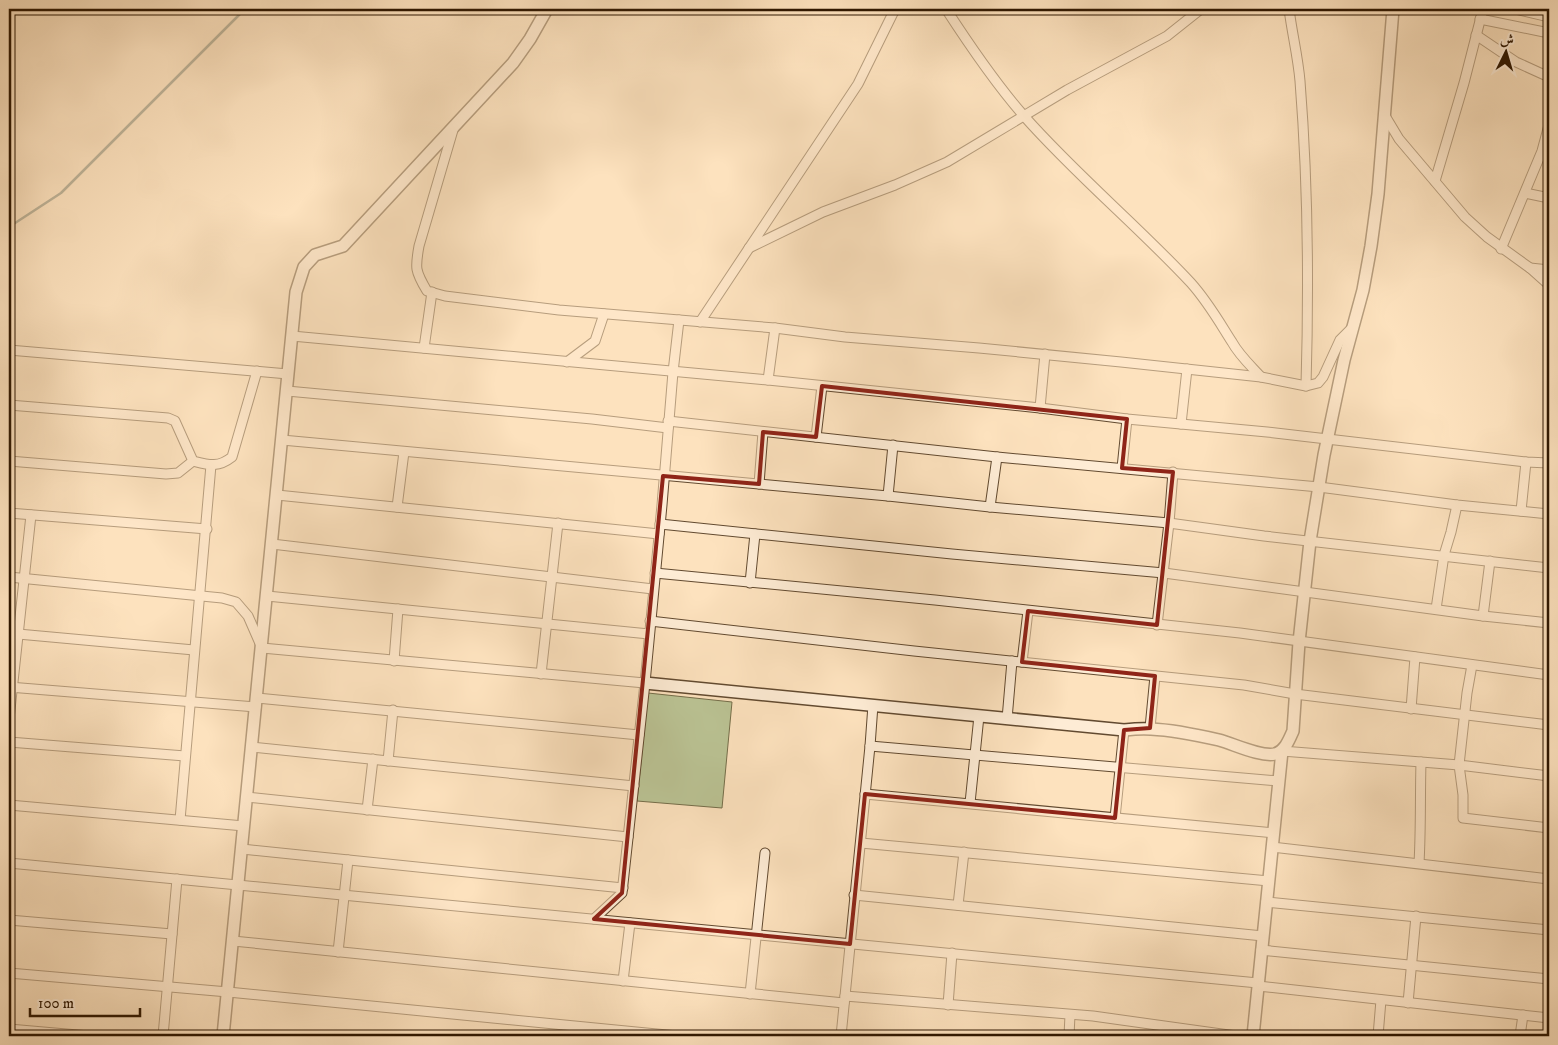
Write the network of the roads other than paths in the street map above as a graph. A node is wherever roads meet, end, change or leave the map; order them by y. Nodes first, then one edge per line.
1 (547, 9) edge
2 (895, 9) edge
3 (946, 9) edge
4 (1201, 9) edge
5 (1289, 9) edge
6 (1393, 9) edge
7 (1483, 9) edge
8 (1514, 9) edge
9 (1549, 17) edge
10 (1480, 19) junction
11 (1549, 33) edge
12 (1476, 35) junction
13 (1549, 77) edge
14 (1384, 114) junction
15 (1024, 116) junction
16 (1549, 125) edge
17 (453, 127) junction
18 (1546, 153) edge
19 (1435, 181) junction
20 (1525, 193) junction
21 (1549, 198) edge
22 (749, 248) junction
23 (1502, 249) junction
24 (1530, 268) junction
25 (1549, 270) edge
26 (1549, 285) edge
27 (432, 292) junction
28 (604, 314) junction
29 (679, 320) junction
30 (700, 322) junction
31 (1352, 327) junction
32 (775, 328) junction
33 (292, 336) junction
34 (424, 348) junction
35 (9, 350) edge
36 (1045, 354) junction
37 (566, 362) junction
38 (1187, 369) junction
39 (257, 371) junction
40 (673, 372) junction
41 (288, 374) junction
42 (1261, 377) junction
43 (768, 380) junction
44 (822, 386) junction
45 (1306, 386) junction
46 (287, 391) junction
47 (9, 405) edge
48 (1040, 408) junction
49 (1127, 419) junction
50 (1181, 424) junction
51 (668, 425) junction
52 (763, 432) junction
53 (816, 437) junction
54 (282, 440) junction
55 (1326, 440) junction
56 (894, 445) junction
57 (404, 452) junction
58 (997, 457) junction
59 (9, 461) edge
60 (193, 462) junction
61 (1526, 462) junction
62 (1549, 464) edge
63 (210, 465) junction
64 (1122, 468) junction
65 (1173, 472) junction
66 (663, 476) junction
67 (759, 484) junction
68 (1319, 487) junction
69 (277, 494) junction
70 (888, 496) junction
71 (1457, 505) junction
72 (397, 506) junction
73 (990, 507) junction
74 (1521, 512) junction
75 (9, 513) edge
76 (1549, 514) edge
77 (31, 515) junction
78 (558, 523) junction
79 (1169, 523) junction
80 (660, 524) junction
81 (206, 529) junction
82 (659, 534) junction
83 (755, 534) junction
84 (1310, 541) junction
85 (272, 544) junction
86 (1444, 555) junction
87 (1490, 561) junction
88 (1549, 568) edge
89 (655, 573) junction
90 (1164, 573) junction
91 (9, 577) edge
92 (24, 578) junction
93 (552, 578) junction
94 (750, 583) junction
95 (653, 589) junction
96 (1305, 593) junction
97 (199, 596) junction
98 (267, 596) junction
99 (398, 608) junction
100 (1436, 609) junction
101 (1028, 611) junction
102 (1483, 616) junction
103 (650, 621) junction
104 (1549, 622) edge
105 (547, 623) junction
106 (1157, 624) junction
107 (18, 634) junction
108 (649, 634) junction
109 (1299, 642) junction
110 (262, 648) junction
111 (194, 650) junction
112 (1415, 657) junction
113 (394, 660) junction
114 (1012, 661) junction
115 (1022, 662) junction
116 (1472, 665) junction
117 (541, 674) junction
118 (1549, 675) edge
119 (1155, 676) junction
120 (644, 683) junction
121 (10, 687) edge
122 (1295, 694) junction
123 (190, 702) junction
124 (256, 702) junction
125 (873, 705) junction
126 (1411, 709) junction
127 (393, 710) junction
128 (979, 716) junction
129 (1465, 716) junction
130 (9, 719) edge
131 (1007, 719) junction
132 (1549, 725) edge
133 (1150, 728) junction
134 (1124, 730) junction
135 (639, 735) junction
136 (9, 742) edge
137 (870, 746) junction
138 (252, 747) junction
139 (1282, 750) junction
140 (974, 755) junction
141 (185, 756) junction
142 (373, 760) junction
143 (388, 761) junction
144 (1421, 762) junction
145 (1459, 765) junction
146 (1121, 767) junction
147 (1549, 776) edge
148 (1279, 781) junction
149 (634, 786) junction
150 (865, 794) junction
151 (247, 797) junction
152 (970, 803) junction
153 (9, 805) edge
154 (368, 810) junction
155 (1115, 818) junction
156 (180, 820) junction
157 (244, 826) junction
158 (1549, 828) edge
159 (1274, 833) junction
160 (628, 837) junction
161 (860, 843) junction
162 (1272, 847) junction
163 (242, 849) junction
164 (765, 852) dead end
165 (964, 852) junction
166 (348, 860) junction
167 (9, 863) edge
168 (1419, 863) junction
169 (1549, 879) edge
170 (178, 880) junction
171 (1269, 881) junction
172 (238, 885) junction
173 (623, 888) junction
174 (854, 895) junction
175 (344, 896) junction
176 (1266, 902) junction
177 (958, 905) junction
178 (1416, 916) junction
179 (9, 920) edge
180 (594, 920) junction
181 (630, 923) junction
182 (1549, 930) edge
183 (172, 934) junction
184 (756, 935) junction
185 (1263, 936) junction
186 (233, 941) junction
187 (850, 944) junction
188 (1261, 950) junction
189 (338, 952) junction
190 (952, 953) junction
191 (1411, 965) junction
192 (9, 973) edge
193 (1549, 979) edge
194 (623, 981) junction
195 (1258, 985) junction
196 (168, 987) junction
197 (228, 992) junction
198 (750, 994) junction
199 (845, 1000) junction
200 (1381, 1000) junction
201 (1408, 1002) junction
202 (948, 1005) junction
203 (1070, 1014) junction
204 (1522, 1015) junction
205 (1549, 1018) edge
206 (9, 1029) edge
207 (615, 1033) edge
208 (89, 1036) edge
209 (163, 1036) edge
210 (223, 1036) edge
211 (677, 1036) edge
212 (841, 1036) edge
213 (1068, 1036) edge
214 (1236, 1036) edge
215 (1253, 1036) edge
216 (1378, 1036) edge
217 (1520, 1036) edge

1 - 17 street
2 - 22 street
3 - 15 street
4 - 15 street
5 - 45 street
6 - 14 street
7 - 10 street
8 - 9 street
10 - 11 street
10 - 12 street
12 - 13 street
12 - 19 street
14 - 19 street
14 - 31 street
15 - 22 street
15 - 42 street
16 - 18 street
17 - 27 street
17 - 33 street
18 - 20 street
19 - 23 street
20 - 21 street
20 - 23 street
22 - 30 street
23 - 24 street
24 - 25 street
24 - 26 street
27 - 28 street
27 - 34 street
28 - 29 street
28 - 37 street
29 - 30 street
29 - 40 street
30 - 32 street
31 - 45 street
31 - 55 street
32 - 36 street
32 - 43 street
33 - 34 street
33 - 41 street
34 - 37 street
35 - 39 street
36 - 38 street
36 - 48 street
37 - 40 street
38 - 42 street
38 - 50 street
39 - 41 street
39 - 63 street
40 - 43 street
40 - 51 street
41 - 46 street
42 - 45 street
43 - 44 street
44 - 48 street
44 - 53 street
46 - 51 street
46 - 54 street
47 - 60 street
48 - 49 street
49 - 50 street
49 - 64 street
50 - 55 street
51 - 52 street
51 - 66 street
52 - 53 street
52 - 67 street
53 - 56 street
54 - 57 street
54 - 69 street
55 - 61 street
55 - 68 street
56 - 58 street
56 - 70 street
57 - 66 street
57 - 72 street
58 - 64 street
58 - 73 street
59 - 60 street
60 - 63 street
61 - 62 street
61 - 74 street
63 - 81 street
64 - 65 street
65 - 68 street
65 - 79 street
66 - 67 street
66 - 80 street
67 - 70 street
68 - 71 street
68 - 84 street
69 - 72 street
69 - 85 street
70 - 73 street
71 - 74 street
71 - 86 street
72 - 78 street
73 - 79 street
74 - 76 street
75 - 77 street
77 - 81 street
77 - 92 street
78 - 82 street
78 - 93 street
79 - 84 street
79 - 90 street
80 - 82 street
80 - 83 street
81 - 97 street
82 - 89 street
83 - 90 street
83 - 94 street
84 - 86 street
84 - 96 street
85 - 93 street
85 - 98 street
86 - 87 street
86 - 100 street
87 - 88 street
87 - 102 street
89 - 94 street
89 - 95 street
90 - 96 street
90 - 106 street
91 - 92 street
92 - 97 street
92 - 107 street
93 - 95 street
93 - 105 street
94 - 101 street
95 - 103 street
96 - 100 street
96 - 109 street
97 - 110 street
97 - 111 street
98 - 99 street
98 - 110 street
99 - 105 street
99 - 113 street
100 - 102 street
101 - 106 street
101 - 115 street
102 - 104 street
103 - 108 street
103 - 114 street
105 - 108 street
105 - 117 street
106 - 109 street
107 - 111 street
107 - 121 street
108 - 120 street
109 - 112 street
109 - 122 street
110 - 113 street
110 - 124 street
111 - 123 street
112 - 116 street
112 - 126 street
113 - 117 street
114 - 115 street
114 - 131 street
115 - 119 street
116 - 118 street
116 - 129 street
117 - 120 street
119 - 122 street
119 - 133 street
120 - 125 street
120 - 135 street
121 - 123 street
121 - 130 street
122 - 126 street
122 - 139 street
123 - 124 street
123 - 141 street
124 - 127 street
124 - 138 street
125 - 128 street
125 - 137 street
126 - 129 street
127 - 135 street
127 - 143 street
128 - 131 street
128 - 140 street
129 - 132 street
129 - 145 street
131 - 134 street
133 - 134 street
133 - 139 street
134 - 146 street
135 - 149 street
136 - 141 street
137 - 140 street
137 - 150 street
138 - 142 street
138 - 151 street
139 - 144 street
139 - 148 street
140 - 146 street
140 - 152 street
141 - 156 street
142 - 143 street
142 - 154 street
143 - 149 street
144 - 145 street
144 - 168 street
145 - 147 street
145 - 158 street
146 - 148 street
146 - 155 street
148 - 159 street
149 - 160 street
150 - 152 street
150 - 161 street
151 - 154 street
151 - 157 street
152 - 155 street
153 - 156 street
154 - 160 street
155 - 159 street
156 - 157 street
157 - 163 street
159 - 162 street
160 - 173 street
161 - 165 street
161 - 174 street
162 - 168 street
162 - 171 street
163 - 166 street
163 - 172 street
164 - 184 street
165 - 171 street
165 - 177 street
166 - 173 street
166 - 175 street
167 - 170 street
168 - 169 street
170 - 172 street
170 - 183 street
171 - 176 street
172 - 175 street
172 - 186 street
173 - 180 street
174 - 177 street
174 - 187 street
175 - 180 street
175 - 189 street
176 - 178 street
176 - 185 street
177 - 185 street
178 - 182 street
178 - 191 street
179 - 183 street
180 - 181 street
181 - 184 street
181 - 194 street
183 - 196 street
184 - 187 street
184 - 198 street
185 - 188 street
186 - 189 street
186 - 197 street
187 - 190 street
187 - 199 street
188 - 191 street
188 - 195 street
189 - 194 street
190 - 195 street
190 - 202 street
191 - 193 street
191 - 201 street
192 - 196 street
194 - 198 street
195 - 200 street
195 - 215 street
196 - 197 street
196 - 209 street
197 - 207 street
197 - 210 street
198 - 199 street
199 - 202 street
199 - 212 street
200 - 201 street
200 - 216 street
201 - 204 street
202 - 203 street
203 - 213 street
203 - 214 street
204 - 205 street
204 - 217 street
206 - 208 street
207 - 211 street

